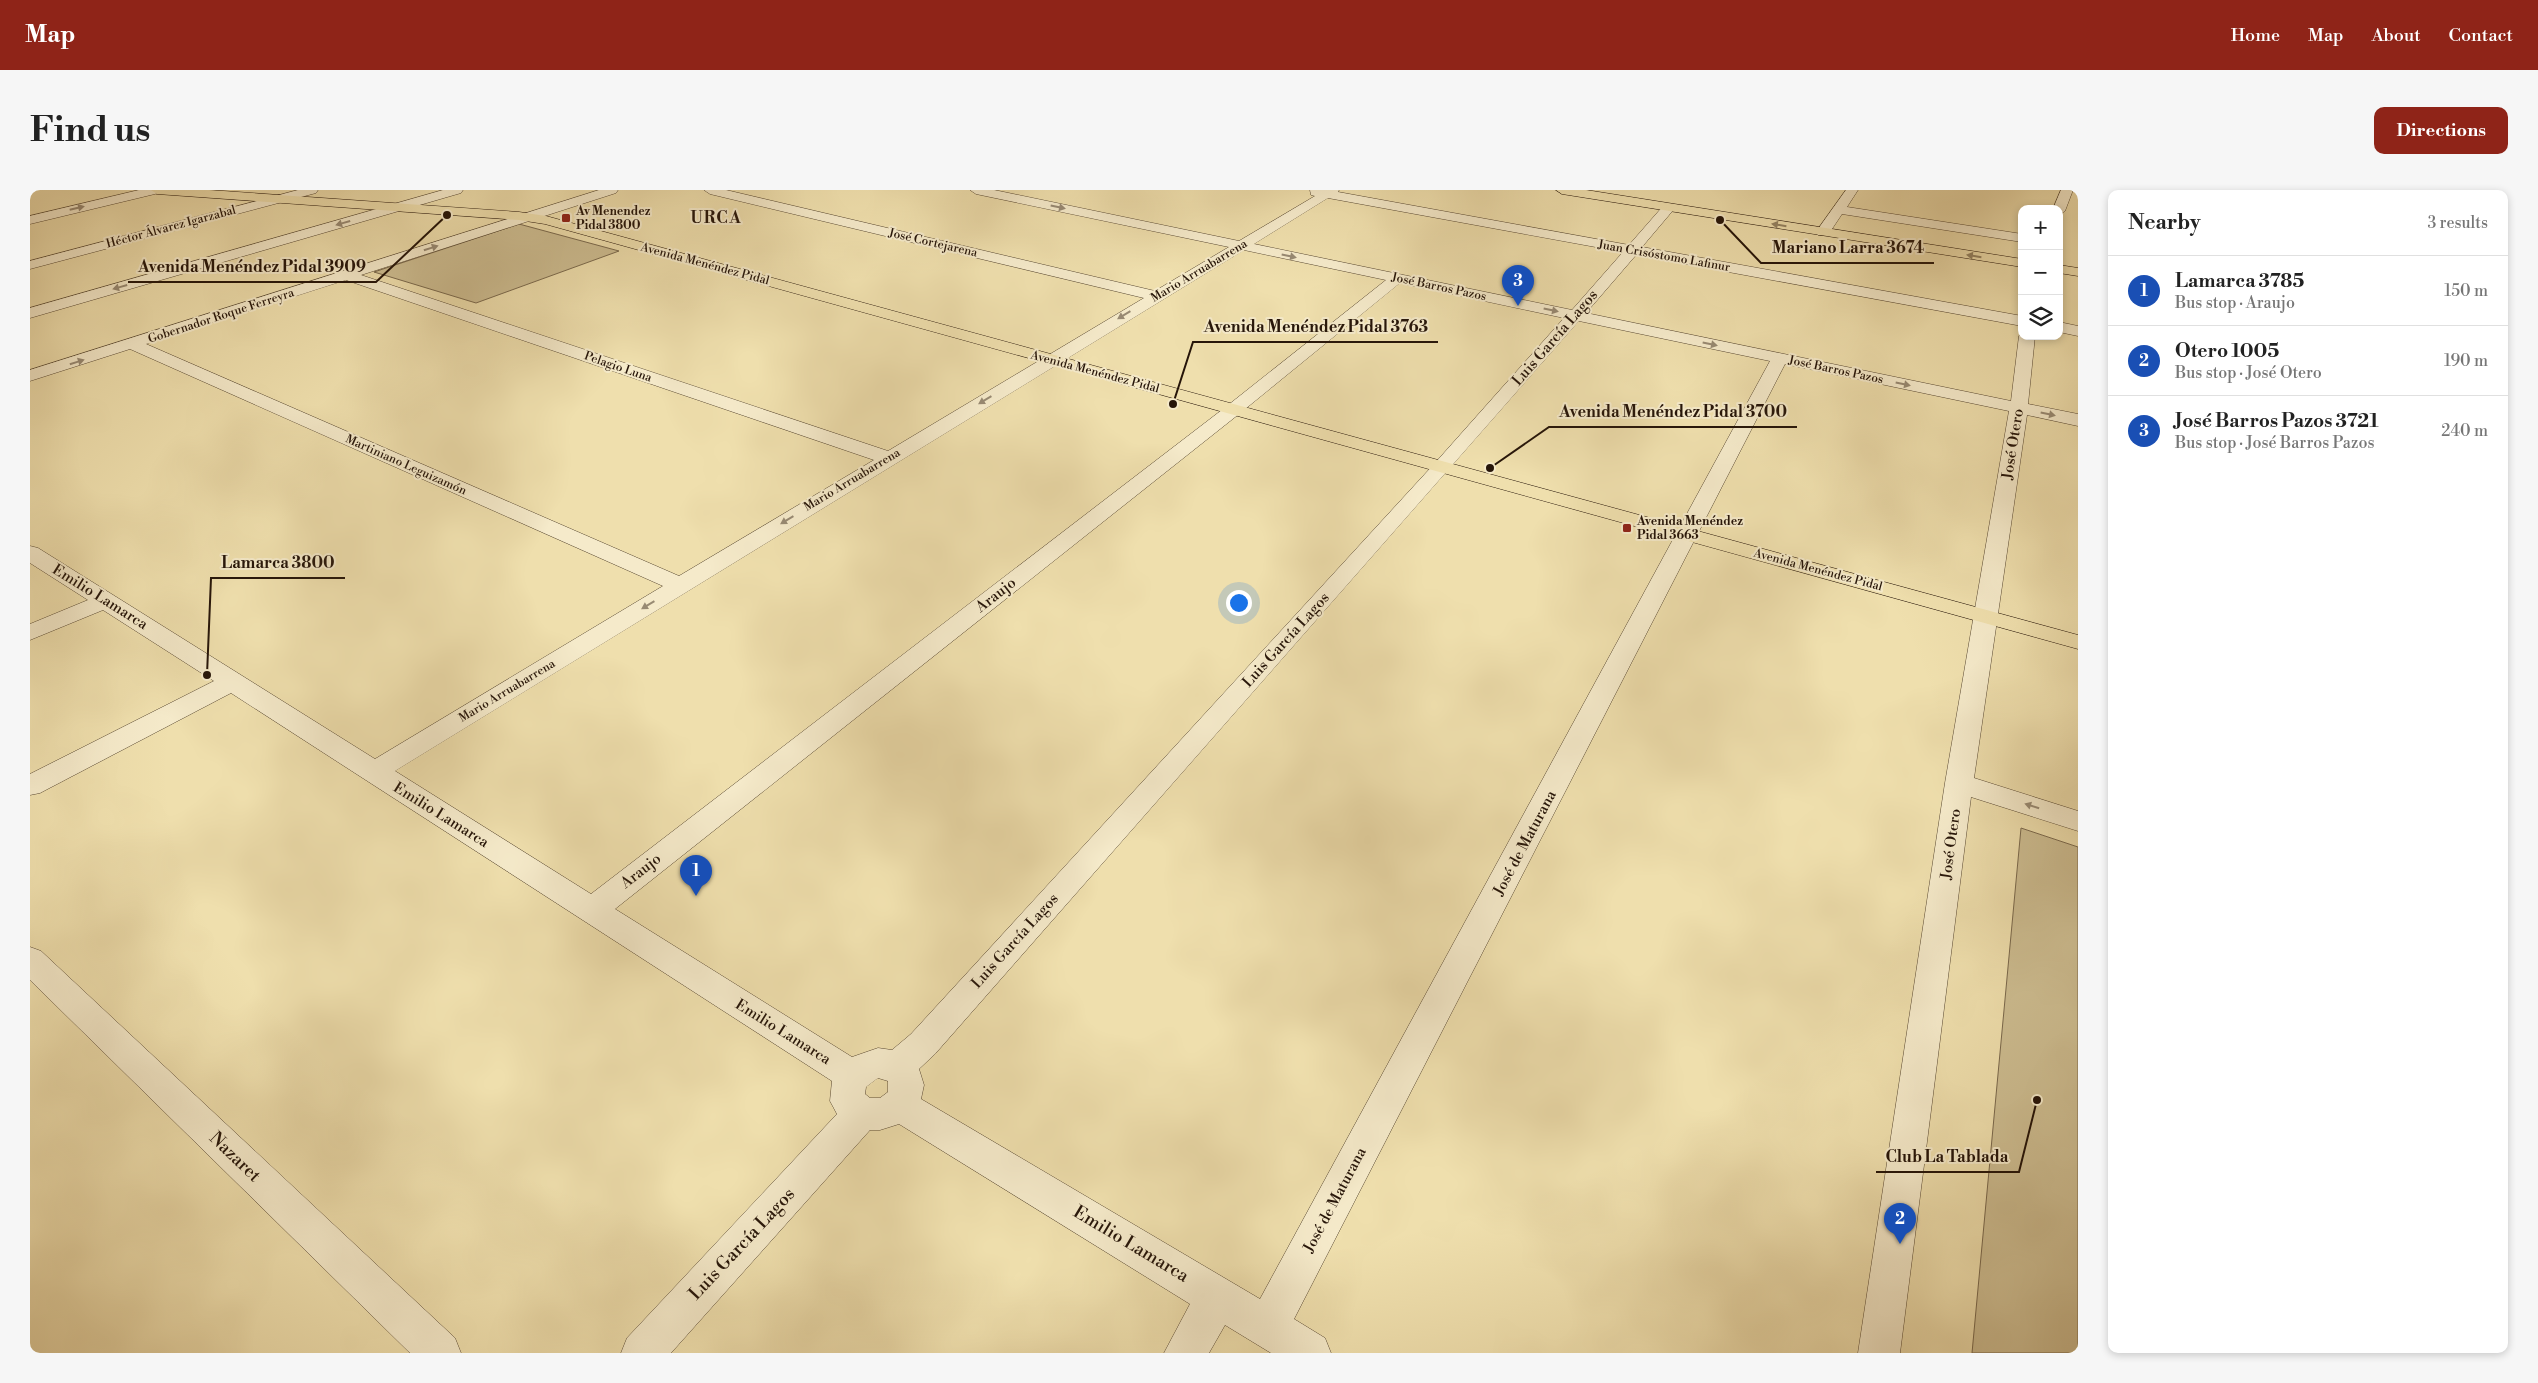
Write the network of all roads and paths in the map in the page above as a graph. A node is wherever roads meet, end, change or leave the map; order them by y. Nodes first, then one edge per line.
1 (156, 190) edge
2 (312, 190) edge
3 (457, 190) edge
4 (612, 190) edge
5 (710, 190) edge
6 (976, 190) edge
7 (1306, 190) edge
8 (1562, 190) edge
9 (1852, 190) edge
10 (2067, 190) edge
11 (1330, 192) edge
12 (1592, 192) edge
13 (277, 199) junction
14 (2062, 205) edge
15 (2078, 206) edge
16 (397, 207) junction
17 (2063, 207) edge
18 (1669, 208) junction
19 (1837, 209) junction
20 (530, 217) junction
21 (30, 220) edge
22 (1823, 232) junction
23 (2018, 237) edge
24 (1241, 246) junction
25 (1630, 250) junction
26 (2018, 262) edge
27 (30, 264) edge
28 (2063, 270) edge
29 (2078, 272) edge
30 (347, 275) junction
31 (1397, 278) junction
32 (1156, 296) junction
33 (30, 313) edge
34 (1576, 315) junction
35 (2018, 319) edge
36 (2063, 328) edge
37 (2078, 331) edge
38 (2027, 340) edge
39 (131, 344) junction
40 (1780, 358) junction
41 (1051, 360) junction
42 (30, 376) edge
43 (2019, 407) junction
44 (1233, 410) junction
45 (2078, 420) edge
46 (888, 458) junction
47 (1442, 467) junction
48 (1688, 535) junction
49 (30, 553) edge
50 (680, 585) junction
51 (105, 601) junction
52 (1986, 617) junction
53 (30, 633) edge
54 (2078, 642) edge
55 (234, 681) junction
56 (373, 772) junction
57 (1959, 783) junction
58 (30, 786) edge
59 (2078, 821) edge
60 (593, 909) junction
61 (30, 960) edge
62 (897, 1066) junction
63 (853, 1076) junction
64 (899, 1106) junction
65 (862, 1113) junction
66 (1218, 1296) junction
67 (1268, 1326) junction
68 (440, 1353) edge
69 (642, 1353) edge
70 (1185, 1353) edge
71 (1310, 1353) edge
72 (1879, 1353) edge

1 - 13 main road, Avenida Menéndez Pidal
21 -> 1 street
2 - 13 street, Héctor Álvarez Igarzabal
3 - 16 street
4 - 20 street, Gobernador Roque Ferreyra
5 - 32 street, José Cortejarena
6 -> 24 street, José Barros Pazos
7 - 11 street, Juan Crisóstomo Lafinur
8 - 12 main road
9 - 19 street
10 - 14 street
11 - 24 street, Mario Arruabarrena
11 - 25 street, Juan Crisóstomo Lafinur
12 - 18 main road
13 - 16 main road, Avenida Menéndez Pidal
13 - 27 street, Héctor Álvarez Igarzabal
15 - 17 street
16 - 20 main road, Avenida Menéndez Pidal
16 -> 33 street
22 -> 18 main road
18 - 25 street, Luis García Lagos
19 - 22 street
19 - 23 street
30 -> 20 street, Gobernador Roque Ferreyra
20 - 41 main road, Avenida Menéndez Pidal
26 -> 22 main road
24 -> 31 street, José Barros Pazos
24 - 32 street, Mario Arruabarrena
25 - 34 street, Luis García Lagos
25 - 35 street, Juan Crisóstomo Lafinur
28 - 29 main road
30 - 39 street, Gobernador Roque Ferreyra
30 - 46 street, Pelagio Luna
31 -> 34 street, José Barros Pazos
31 - 44 street, Araujo
32 -> 41 street, Mario Arruabarrena
34 -> 40 street, José Barros Pazos
34 - 47 street, Luis García Lagos
36 - 37 street
38 - 43 street, José Otero
42 -> 39 street, Gobernador Roque Ferreyra
39 - 50 street, Martiniano Leguizamón
40 -> 43 street, José Barros Pazos
40 - 48 street, José de Maturana
41 - 44 main road, Avenida Menéndez Pidal
41 -> 46 street, Mario Arruabarrena
43 -> 45 street, José Barros Pazos
43 - 52 street, José Otero
44 - 47 main road, Avenida Menéndez Pidal
44 - 60 street, Araujo
46 -> 50 street, Mario Arruabarrena
47 - 48 main road, Avenida Menéndez Pidal
47 - 62 street, Luis García Lagos
48 - 52 main road, Avenida Menéndez Pidal
48 - 67 street, José de Maturana
49 - 51 street, Emilio Lamarca
50 -> 56 street, Mario Arruabarrena
51 - 53 street
51 - 55 street, Emilio Lamarca
52 - 54 main road, Avenida Menéndez Pidal
52 - 57 street, José Otero
55 - 56 street, Emilio Lamarca
55 - 58 street
56 - 60 street, Emilio Lamarca
59 -> 57 street
57 - 72 street, José Otero
60 - 63 street, Emilio Lamarca
61 - 68 street, Nazaret
62 - 63 street
62 - 64 street
63 - 65 street
64 - 65 street
64 - 66 street, Emilio Lamarca
65 - 69 street, Luis García Lagos
66 - 67 street, Emilio Lamarca
66 - 70 street
67 - 71 street, Emilio Lamarca

